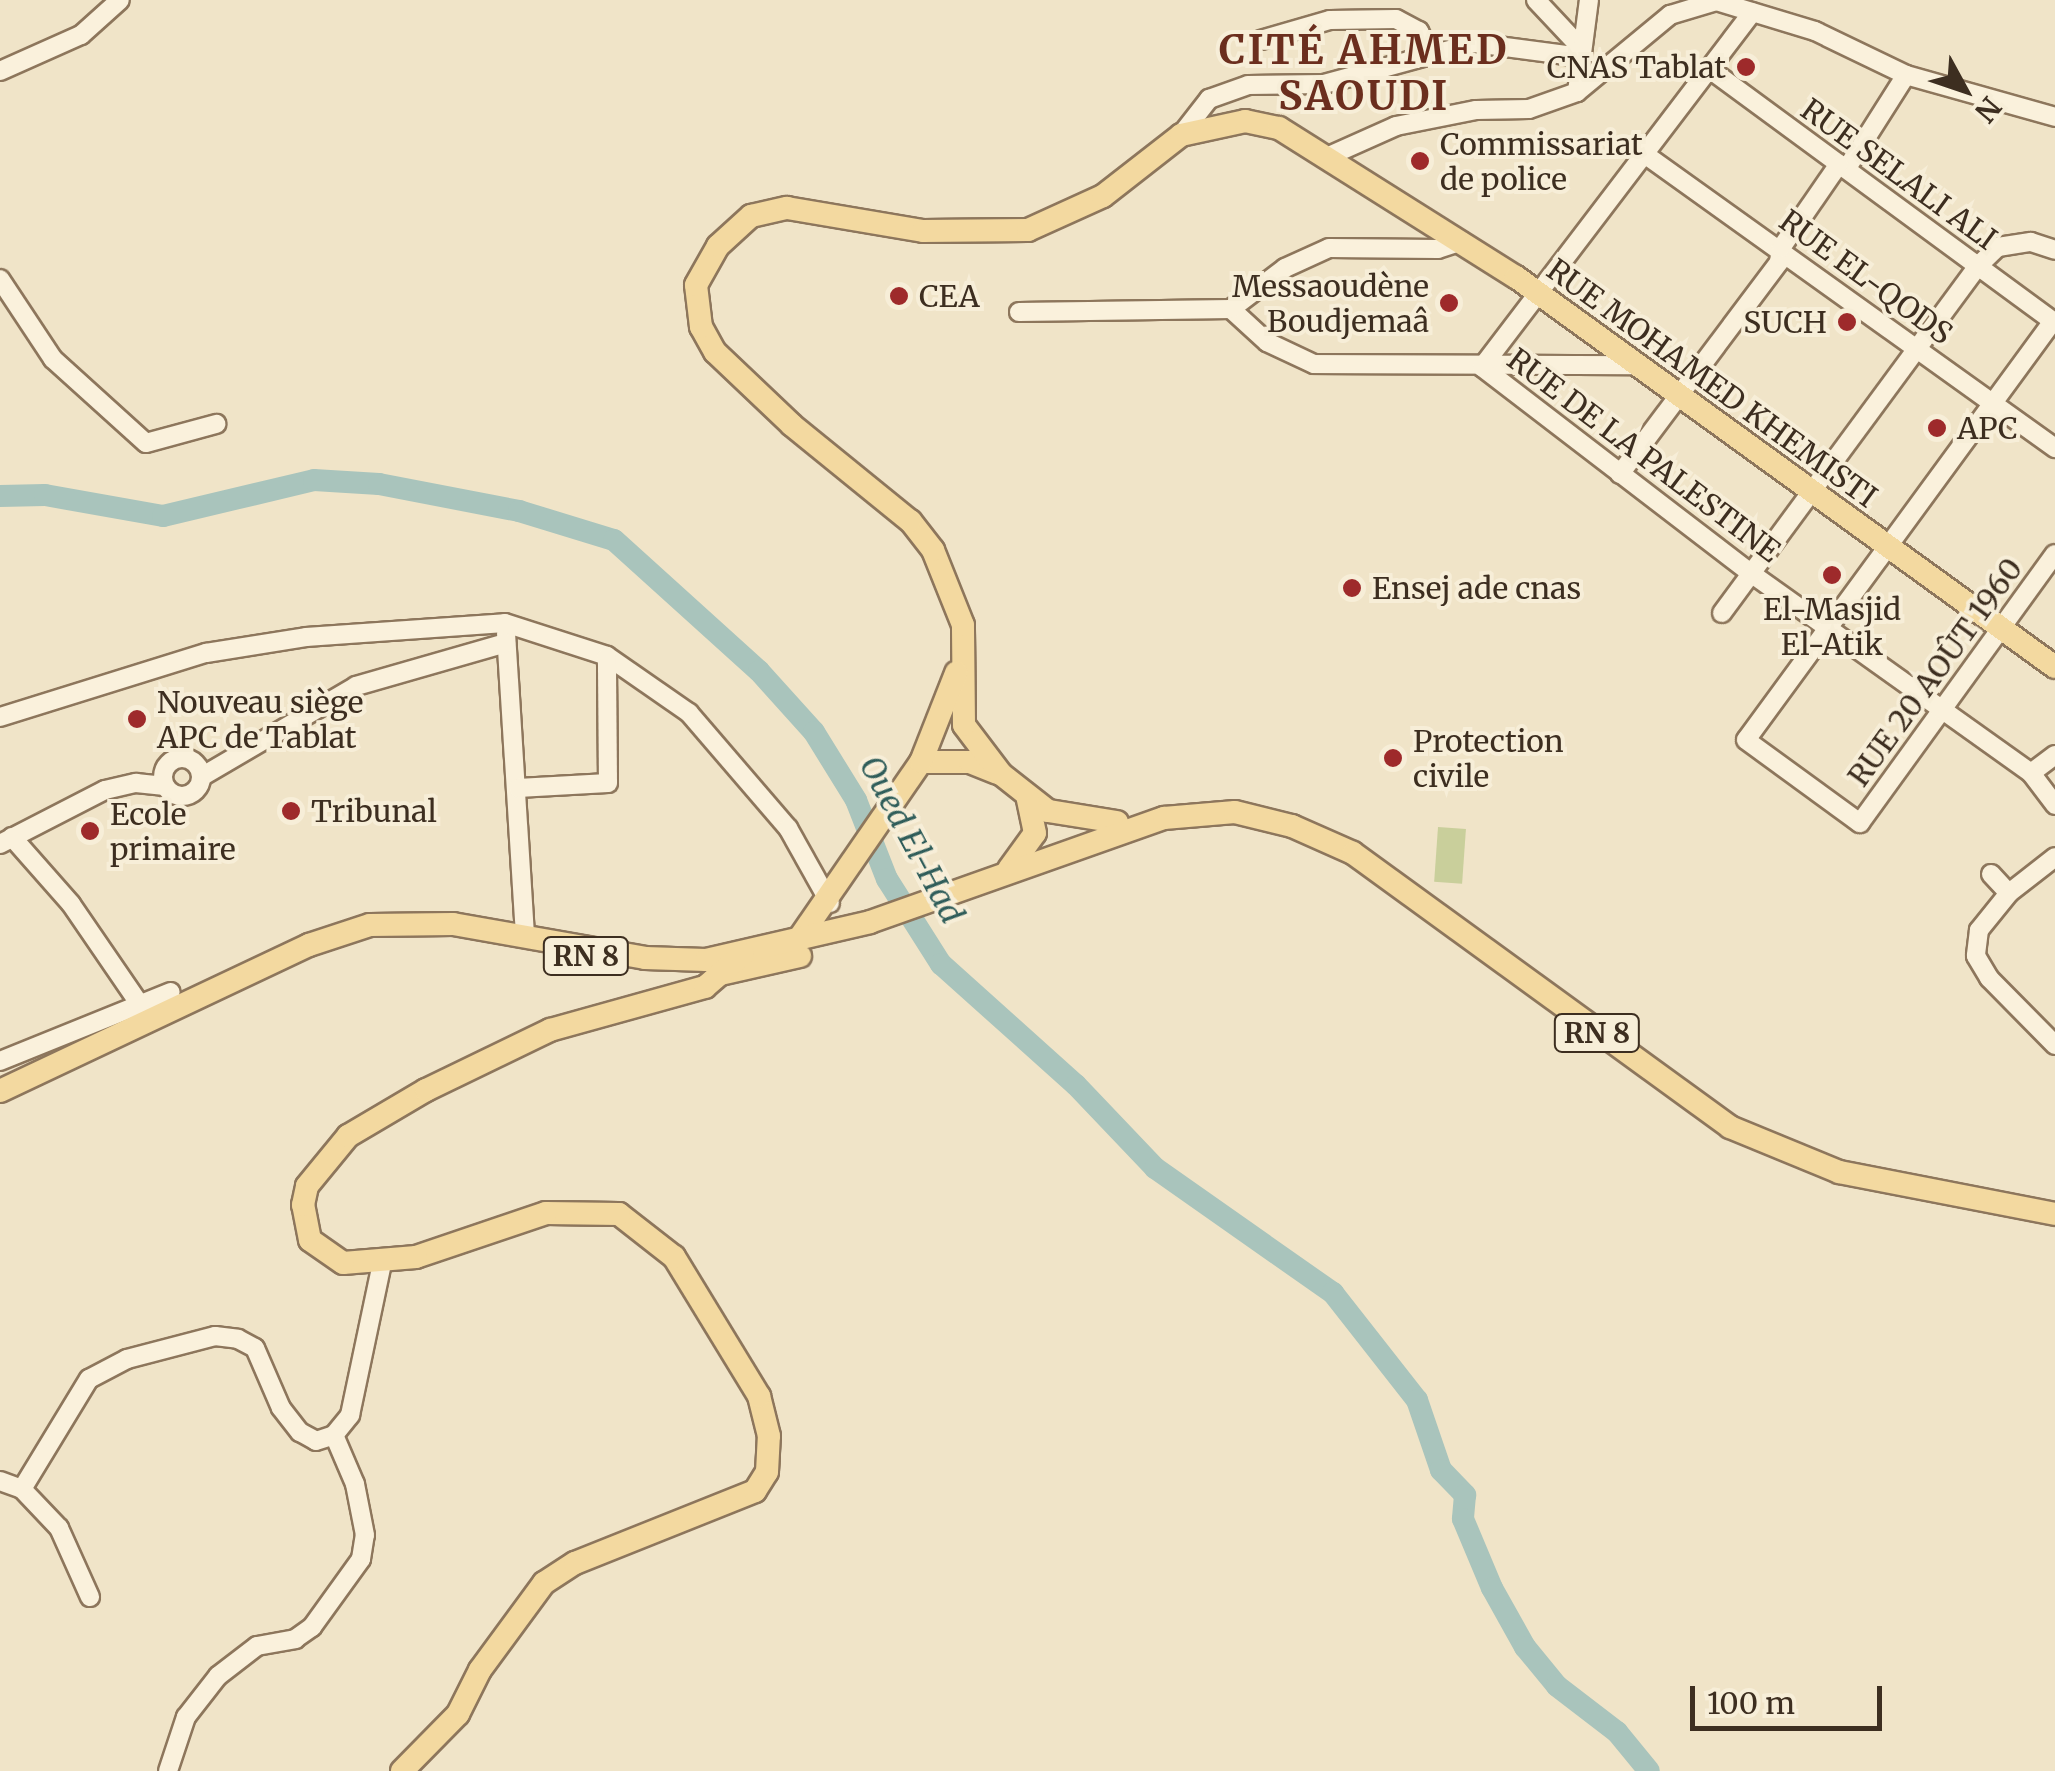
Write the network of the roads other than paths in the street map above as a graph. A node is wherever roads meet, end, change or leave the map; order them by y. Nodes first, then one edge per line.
1 (120, 0) edge
2 (1536, 0) edge
3 (1589, 0) edge
4 (1752, 12) junction
5 (1261, 40) dead end
6 (1581, 53) junction
7 (1430, 56) junction
8 (1710, 70) junction
9 (0, 71) edge
10 (1906, 76) junction
11 (1577, 92) junction
12 (2055, 117) edge
13 (1181, 135) junction
14 (1643, 153) junction
15 (1329, 156) junction
16 (1843, 166) junction
17 (1462, 241) junction
18 (1782, 248) junction
19 (2055, 250) edge
20 (1978, 266) junction
21 (0, 279) edge
22 (1540, 295) junction
23 (1232, 309) junction
24 (1019, 312) dead end
25 (2054, 322) edge
26 (1919, 348) junction
27 (1633, 365) junction
28 (1482, 366) junction
29 (1678, 396) junction
30 (1993, 402) junction
31 (216, 424) dead end
32 (2055, 448) edge
33 (1620, 474) junction
34 (1814, 494) junction
35 (1887, 548) junction
36 (2055, 554) edge
37 (1752, 574) junction
38 (1722, 613) dead end
39 (505, 623) junction
40 (2002, 627) junction
41 (1829, 628) junction
42 (964, 640) junction
43 (506, 644) junction
44 (606, 656) junction
45 (2055, 667) edge
46 (1940, 712) junction
47 (0, 717) edge
48 (2055, 755) edge
49 (921, 762) junction
50 (198, 770) junction
51 (2031, 773) junction
52 (1001, 774) junction
53 (165, 777) junction
54 (518, 788) junction
55 (1028, 798) junction
56 (2055, 805) edge
57 (1164, 818) junction
58 (1117, 822) junction
59 (6, 841) edge
60 (1030, 849) junction
61 (2055, 857) edge
62 (1003, 874) junction
63 (1991, 874) dead end
64 (848, 877) junction
65 (966, 888) junction
66 (2009, 894) junction
67 (830, 903) junction
68 (859, 923) junction
69 (525, 934) junction
70 (796, 943) junction
71 (294, 954) junction
72 (744, 954) junction
73 (725, 974) junction
74 (171, 992) dead end
75 (146, 1012) junction
76 (2055, 1045) edge
77 (0, 1061) edge
78 (0, 1091) edge
79 (2055, 1214) edge
80 (382, 1263) junction
81 (334, 1434) junction
82 (0, 1481) edge
83 (22, 1490) junction
84 (90, 1598) dead end
85 (168, 1771) edge
86 (402, 1771) edge

1 - 9 street
2 - 6 street
3 - 6 street
4 - 8 street
4 - 10 street
4 - 11 street
5 - 7 street
6 - 7 street
6 - 11 street
7 - 13 street
8 - 14 street
8 - 16 street, RUE SELALI ALI
10 - 12 street
10 - 16 street
11 - 15 street
13 - 15 main road, RUE MOHAMED KHEMISTI
13 - 42 main road
14 - 18 street, RUE EL-QODS
14 - 22 street
15 - 17 main road, RUE MOHAMED KHEMISTI
16 - 18 street
16 - 20 street, RUE SELALI ALI
17 - 22 main road, RUE MOHAMED KHEMISTI
17 - 23 street
18 - 26 street, RUE EL-QODS
18 - 29 street
19 - 20 street
20 - 25 street, RUE SELALI ALI
20 - 26 street
21 - 31 street
22 - 27 main road, RUE MOHAMED KHEMISTI
22 - 28 street
23 - 24 street
23 - 28 street, RUE DE LA PALESTINE
25 - 30 street
26 - 30 street, RUE EL-QODS
26 - 34 street
27 - 28 street
27 - 29 main road, RUE MOHAMED KHEMISTI
28 - 33 street, RUE DE LA PALESTINE
29 - 33 street
29 - 34 main road, RUE MOHAMED KHEMISTI
30 - 32 street, RUE EL-QODS
30 - 35 street
33 - 37 street, RUE DE LA PALESTINE
34 - 35 main road, RUE MOHAMED KHEMISTI
34 - 37 street
35 - 40 main road, RUE MOHAMED KHEMISTI
35 - 41 street
36 - 40 street, RUE 20 AOÛT 1960
37 - 38 street
37 - 41 street, RUE DE LA PALESTINE
39 - 43 street
39 - 44 street
39 - 47 street
40 - 45 main road, RUE MOHAMED KHEMISTI
40 - 46 street, RUE 20 AOÛT 1960
41 - 46 street, RUE DE LA PALESTINE
41 - 46 street, RUE 20 AOÛT 1960
42 - 49 main road
42 - 52 main road
43 - 50 street
43 - 54 street
44 - 54 street
44 - 67 street
46 - 51 street, RUE DE LA PALESTINE
48 - 51 street
49 - 52 main road
49 - 64 main road
50 - 53 street
50 - 53 street
51 - 56 street, RUE DE LA PALESTINE
52 - 55 main road
53 - 59 street
54 - 69 street
55 - 58 main road
55 - 60 main road
57 - 58 main road, RN 8
57 - 62 main road, RN 8
57 - 79 main road, RN 8
58 - 60 main road, RN 8
59 - 75 street
60 - 62 main road
60 - 65 main road, RN 8
61 - 66 street
62 - 65 main road, RN 8
63 - 66 street
64 - 67 main road
64 - 68 main road
65 - 68 main road, RN 8
66 - 76 street
67 - 70 main road
68 - 70 main road, RN 8
68 - 73 main road, RN 8
69 - 71 main road, RN 8
69 - 72 main road, RN 8
70 - 72 main road, RN 8
71 - 73 main road, RN 8
71 - 75 main road, RN 8
72 - 73 main road
73 - 80 main road
74 - 75 street
75 - 77 street
75 - 78 main road, RN 8
80 - 81 street
80 - 86 main road
81 - 83 street
81 - 85 street
82 - 83 street
83 - 84 street

